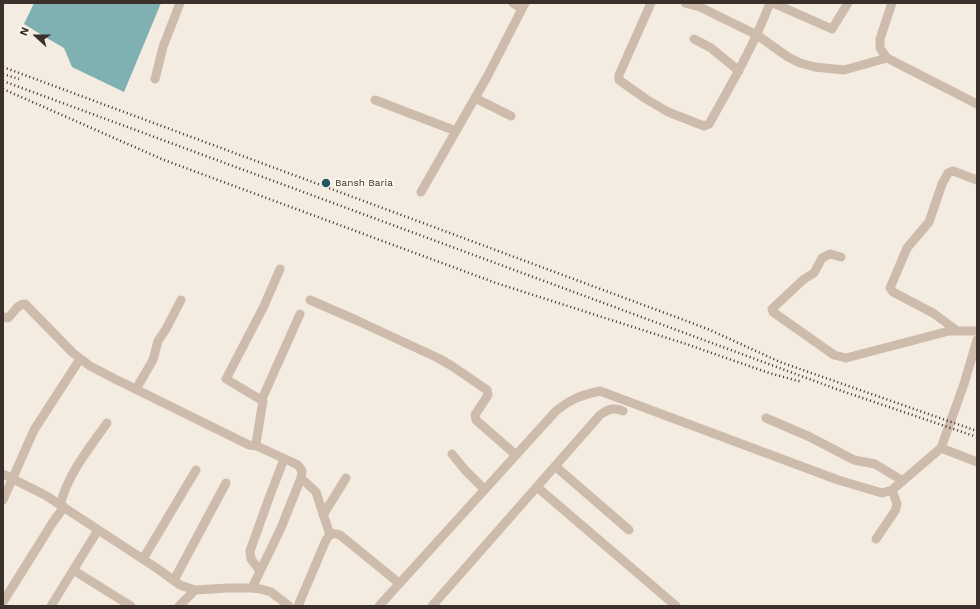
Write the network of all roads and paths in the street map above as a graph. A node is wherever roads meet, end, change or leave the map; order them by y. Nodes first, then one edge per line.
1 (180, 3) edge
2 (513, 3) edge
3 (651, 3) edge
4 (686, 3) edge
5 (770, 3) edge
6 (773, 3) edge
7 (848, 3) edge
8 (892, 3) edge
9 (701, 5) edge
10 (523, 6) edge
11 (757, 35) junction
12 (694, 40) dead end
13 (887, 58) junction
14 (739, 71) junction
15 (155, 79) dead end
16 (475, 98) junction
17 (375, 100) dead end
18 (977, 104) edge
19 (510, 116) dead end
20 (456, 131) junction
21 (977, 180) edge
22 (421, 192) dead end
23 (840, 257) dead end
24 (280, 269) dead end
25 (181, 300) dead end
26 (310, 300) dead end
27 (300, 314) dead end
28 (3, 317) edge
29 (956, 330) junction
30 (977, 330) edge
31 (977, 340) edge
32 (80, 359) junction
33 (136, 390) junction
34 (262, 399) junction
35 (623, 411) dead end
36 (766, 418) dead end
37 (107, 423) dead end
38 (257, 446) junction
39 (941, 448) junction
40 (452, 454) dead end
41 (516, 455) junction
42 (284, 459) junction
43 (977, 462) edge
44 (555, 466) junction
45 (196, 470) dead end
46 (3, 474) edge
47 (301, 478) junction
48 (346, 478) dead end
49 (12, 479) junction
50 (903, 481) junction
51 (226, 483) dead end
52 (537, 486) junction
53 (484, 489) junction
54 (892, 490) junction
55 (3, 500) edge
56 (62, 506) junction
57 (323, 515) junction
58 (98, 530) junction
59 (629, 530) dead end
60 (330, 535) junction
61 (876, 539) dead end
62 (143, 559) junction
63 (73, 570) junction
64 (260, 571) junction
65 (174, 580) junction
66 (399, 583) junction
67 (252, 588) junction
68 (196, 590) junction
69 (3, 602) edge
70 (10, 606) edge
71 (51, 606) edge
72 (131, 606) edge
73 (179, 606) edge
74 (289, 606) edge
75 (298, 606) edge
76 (379, 606) edge
77 (433, 606) edge
78 (676, 606) edge

1 - 15 street
2 - 10 street
3 - 14 street
4 - 9 street
5 - 11 street
6 - 7 street
8 - 13 street
9 - 11 street
10 - 16 street
11 - 13 street
11 - 14 street
12 - 14 street
13 - 18 street
16 - 19 street
16 - 20 street
17 - 20 street
20 - 22 street
21 - 29 street
23 - 29 street
24 - 34 street
25 - 33 street
26 - 41 street
27 - 34 street
28 - 32 street
29 - 30 street
31 - 39 street
32 - 33 street
32 - 49 street
33 - 38 street
34 - 38 street
35 - 44 street
36 - 50 street
37 - 56 street
38 - 42 street
39 - 43 street
39 - 50 street
40 - 53 street
41 - 53 street
41 - 54 street
42 - 47 street
42 - 64 street
44 - 52 street
44 - 59 street
45 - 62 street
46 - 49 street
47 - 57 street
47 - 64 street
48 - 57 street
49 - 55 street
49 - 56 street
50 - 54 street
51 - 65 street
52 - 77 street
52 - 78 street
53 - 66 street
54 - 61 street
56 - 58 street
56 - 69 street
57 - 60 street
58 - 62 street
58 - 63 street
60 - 66 street
60 - 75 street
62 - 65 street
63 - 71 street
63 - 72 street
64 - 67 street
65 - 68 street
66 - 76 street
67 - 68 street
67 - 74 street
68 - 73 street
69 - 70 street

